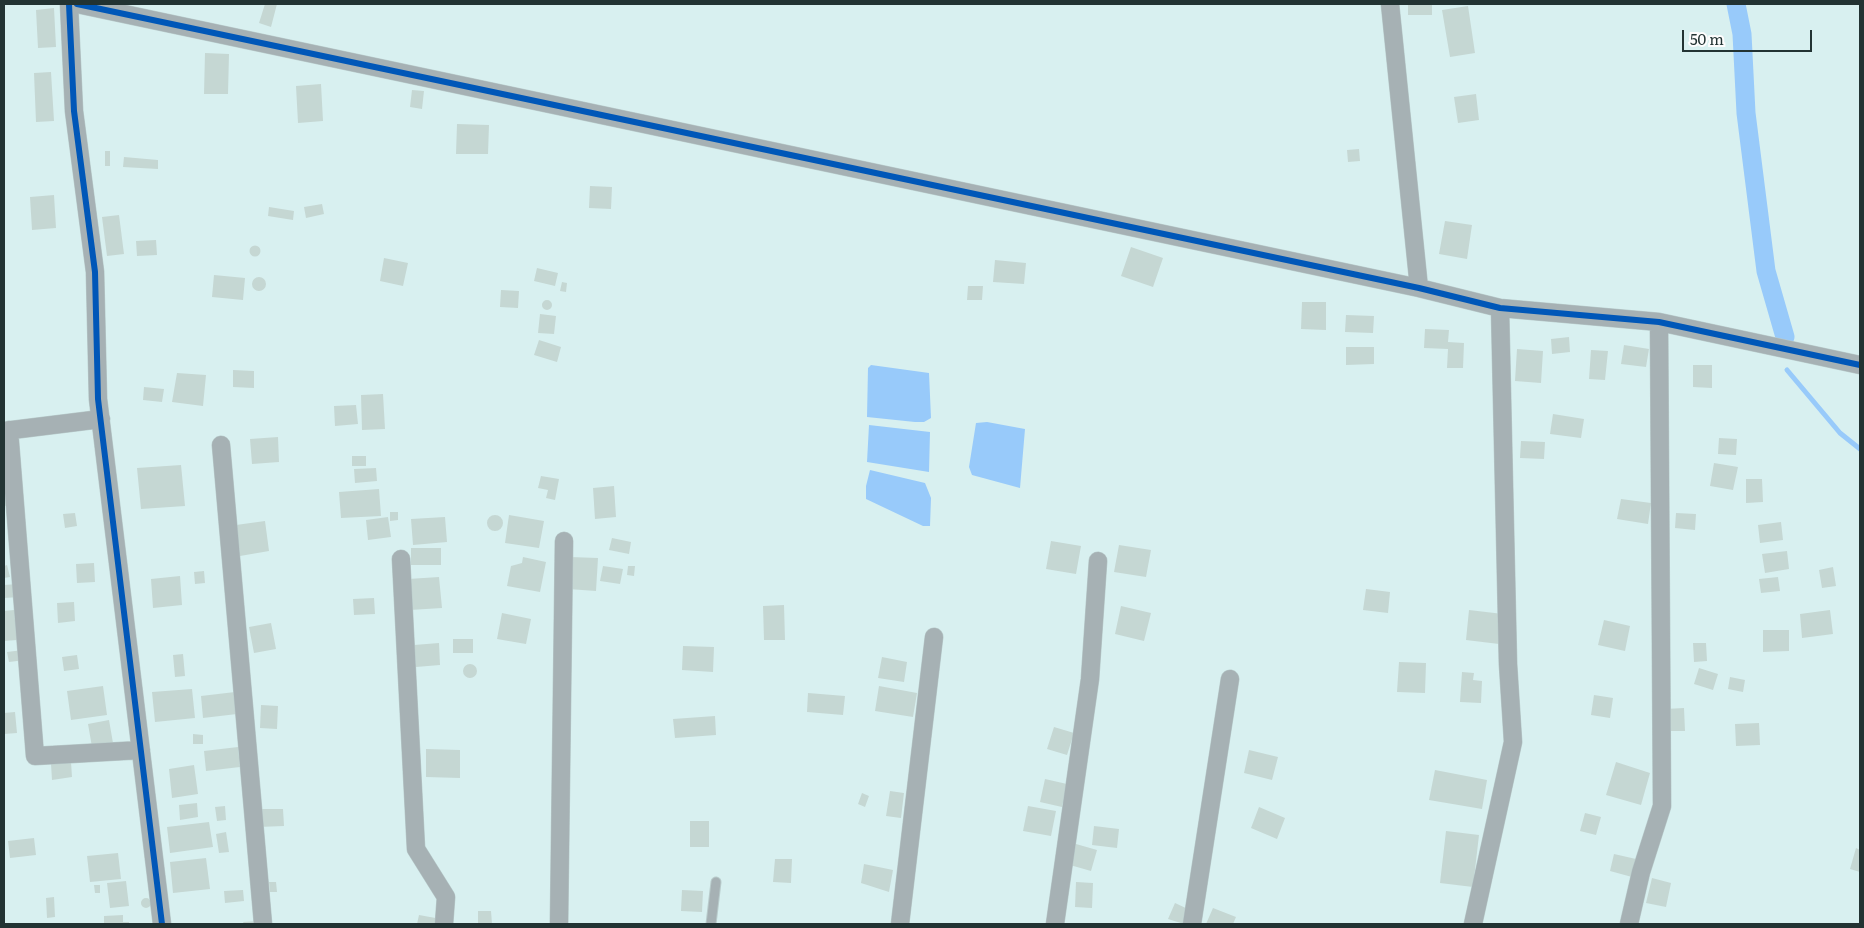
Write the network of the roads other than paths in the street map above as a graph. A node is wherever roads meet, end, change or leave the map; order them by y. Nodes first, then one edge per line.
1 (69, 4) edge
2 (77, 4) edge
3 (1390, 4) edge
4 (1419, 288) junction
5 (1500, 308) junction
6 (1659, 322) junction
7 (1860, 365) edge
8 (101, 419) junction
9 (6, 431) edge
10 (221, 444) dead end
11 (564, 540) dead end
12 (401, 559) dead end
13 (1098, 561) dead end
14 (934, 637) dead end
15 (1230, 679) dead end
16 (141, 750) junction
17 (716, 882) dead end
18 (162, 924) edge
19 (264, 924) edge
20 (444, 924) edge
21 (559, 924) edge
22 (712, 924) edge
23 (900, 924) edge
24 (1055, 924) edge
25 (1192, 924) edge
26 (1473, 924) edge
27 (1629, 924) edge

1 - 8 street
2 - 4 street
3 - 4 street
4 - 5 street
5 - 6 street
5 - 26 street
6 - 7 street
6 - 27 street
8 - 9 street
8 - 16 street
9 - 16 street
10 - 19 street
11 - 21 street
12 - 20 street
13 - 24 street
14 - 23 street
15 - 25 street
16 - 18 street
17 - 22 lane

